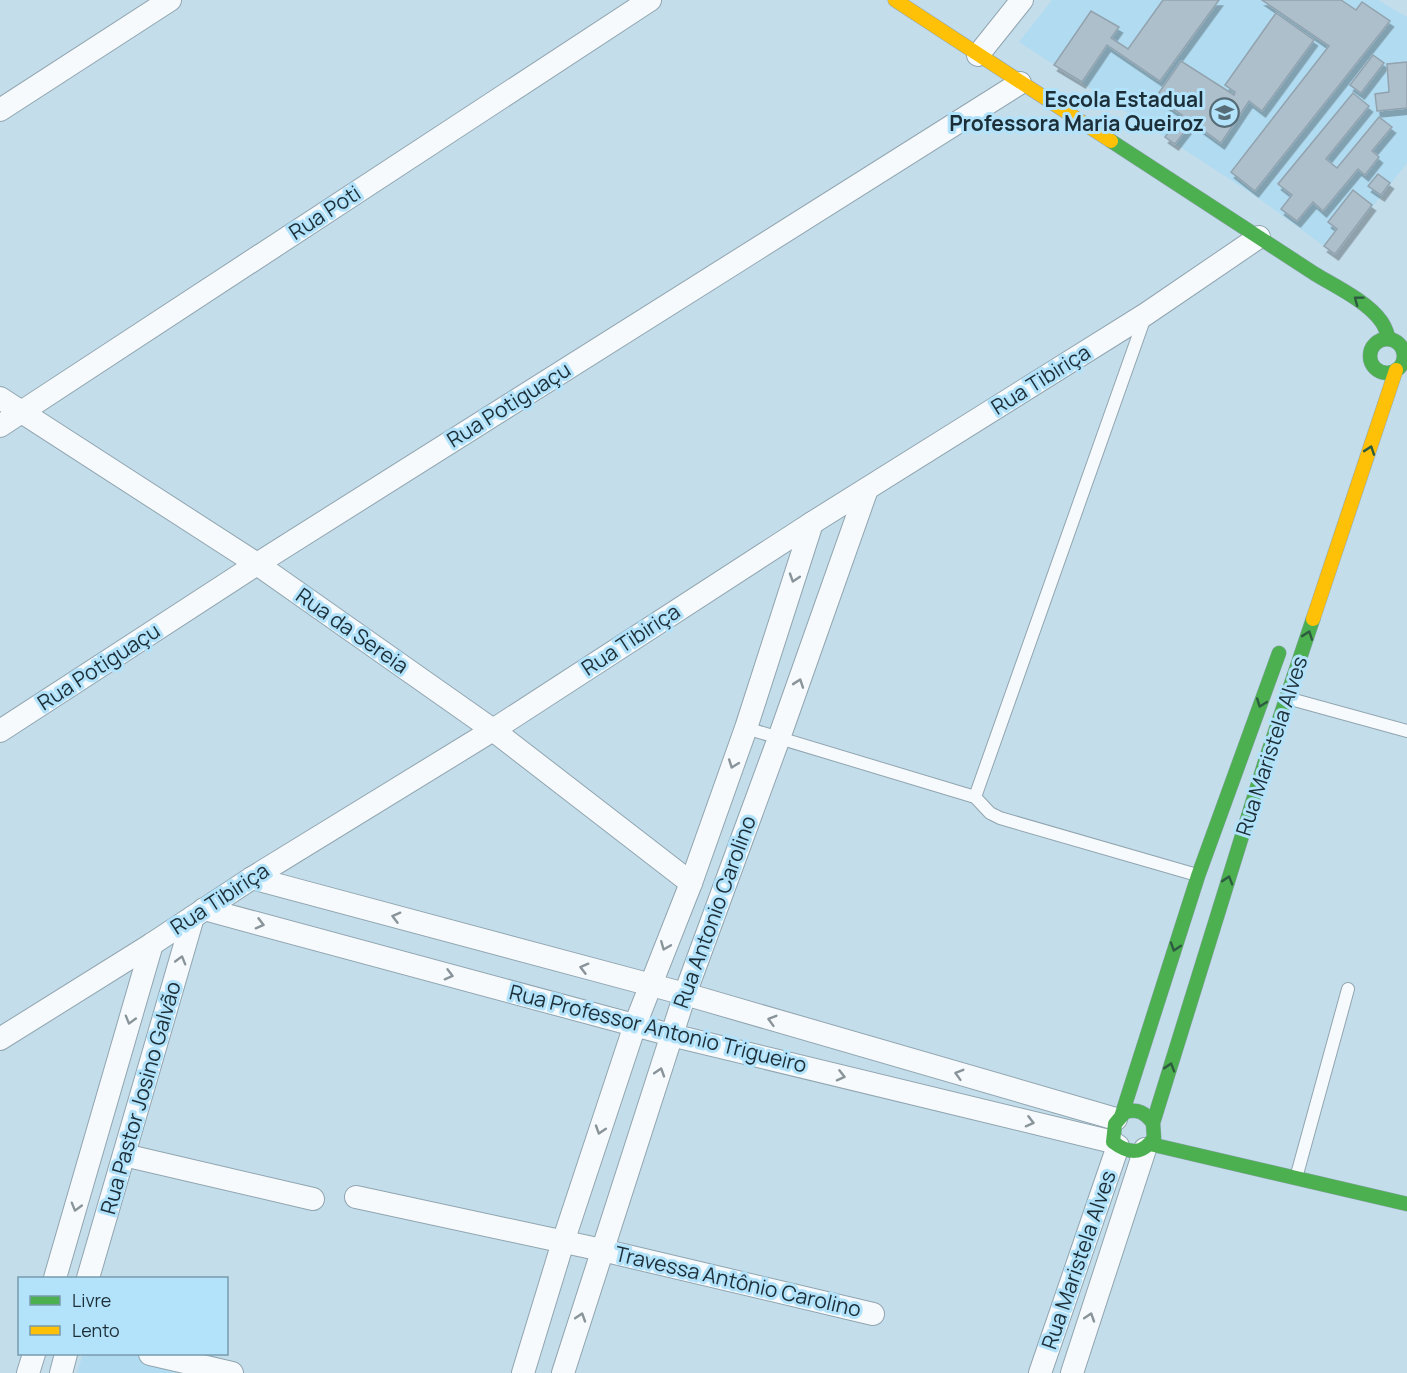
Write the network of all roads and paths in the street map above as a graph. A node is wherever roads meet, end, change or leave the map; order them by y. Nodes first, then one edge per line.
1 (170, 0) edge
2 (650, 0) edge
3 (895, 0) edge
4 (1022, 0) edge
5 (978, 55) junction
6 (1020, 83) junction
7 (0, 110) edge
8 (1259, 237) junction
9 (1315, 274) junction
10 (1347, 310) dead end
11 (1146, 314) junction
12 (1407, 333) edge
13 (1383, 339) junction
14 (1401, 366) edge
15 (0, 398) edge
16 (22, 412) junction
17 (0, 426) edge
18 (867, 489) junction
19 (812, 523) junction
20 (257, 564) junction
21 (1283, 641) dead end
22 (1287, 698) junction
23 (746, 728) junction
24 (493, 730) junction
25 (0, 731) edge
26 (1407, 731) edge
27 (779, 738) junction
28 (975, 797) junction
29 (1198, 876) junction
30 (252, 878) junction
31 (691, 883) junction
32 (198, 913) junction
33 (152, 944) junction
34 (650, 986) junction
35 (1348, 989) dead end
36 (685, 994) junction
37 (635, 1025) junction
38 (672, 1035) junction
39 (0, 1039) edge
40 (1119, 1116) junction
41 (1151, 1137) junction
42 (1116, 1144) junction
43 (124, 1155) junction
44 (1296, 1179) junction
45 (356, 1197) dead end
46 (313, 1199) dead end
47 (1407, 1204) edge
48 (563, 1242) junction
49 (602, 1250) junction
50 (55, 1277) edge
51 (88, 1277) edge
52 (873, 1314) dead end
53 (33, 1355) edge
54 (66, 1355) edge
55 (158, 1355) edge
56 (28, 1373) edge
57 (61, 1373) edge
58 (232, 1373) edge
59 (523, 1373) edge
60 (563, 1373) edge
61 (1040, 1373) edge
62 (1072, 1373) edge

1 - 7 street
2 - 16 street, Rua Poti
3 - 5 street
4 - 5 street
5 - 6 street
6 - 8 street
6 - 20 street, Rua Potiguaçu
8 - 9 street
8 - 11 street, Rua Tibiriça
9 - 10 street
13 -> 9 street
11 - 18 street, Rua Tibiriça
11 - 28 lane
12 - 13 street
13 - 14 street
13 - 14 street
22 -> 14 street, Rua Maristela Alves
15 - 16 street, Rua da Sereia
16 - 17 street, Rua Poti
16 - 20 street, Rua da Sereia
18 - 19 street, Rua Tibiriça
27 -> 18 street, Rua Antonio Carolino
19 -> 23 street, Rua Antonio Carolino
19 - 24 street, Rua Tibiriça
20 - 24 street, Rua da Sereia
20 - 25 street, Rua Potiguaçu
21 -> 29 street, Rua Maristela Alves
22 - 26 lane
41 -> 22 street, Rua Maristela Alves
23 - 27 lane
23 -> 31 street, Rua Antonio Carolino
24 - 30 street, Rua Tibiriça
24 - 31 street, Rua da Sereia
27 - 28 lane
27 - 36 street, Rua Antonio Carolino
28 - 29 lane
29 -> 40 street, Rua Maristela Alves
30 - 32 street, Rua Tibiriça
34 -> 30 street, Rua Professor Antonio Trigueiro
31 -> 34 street, Rua Antonio Carolino
32 - 33 street, Rua Tibiriça
32 -> 37 street, Rua Professor Antonio Trigueiro
43 -> 32 street, Rua Pastor Josino Galvão
33 - 39 street, Rua Tibiriça
33 -> 50 street, Rua Pastor Josino Galvão
34 - 36 street, Rua Professor Antonio Trigueiro
34 - 37 street, Rua Antonio Carolino
35 - 44 lane
36 - 38 street, Rua Antonio Carolino
40 -> 36 street, Rua Professor Antonio Trigueiro
37 - 38 street, Rua Professor Antonio Trigueiro
37 -> 48 street, Rua Antonio Carolino
38 -> 42 street, Rua Professor Antonio Trigueiro
49 -> 38 street, Rua Antonio Carolino
40 - 41 street
40 - 42 street
41 - 42 street
41 - 44 street
62 -> 41 street, Rua Maristela Alves
42 - 61 street, Rua Maristela Alves
43 - 46 street
43 - 51 street, Rua Pastor Josino Galvão
44 - 47 street
45 - 48 street, Travessa Antônio Carolino
48 - 49 street, Travessa Antônio Carolino
48 - 59 street, Rua Antonio Carolino
49 - 52 street, Travessa Antônio Carolino
60 -> 49 street, Rua Antonio Carolino
53 - 56 street
54 - 57 street
55 - 58 street

